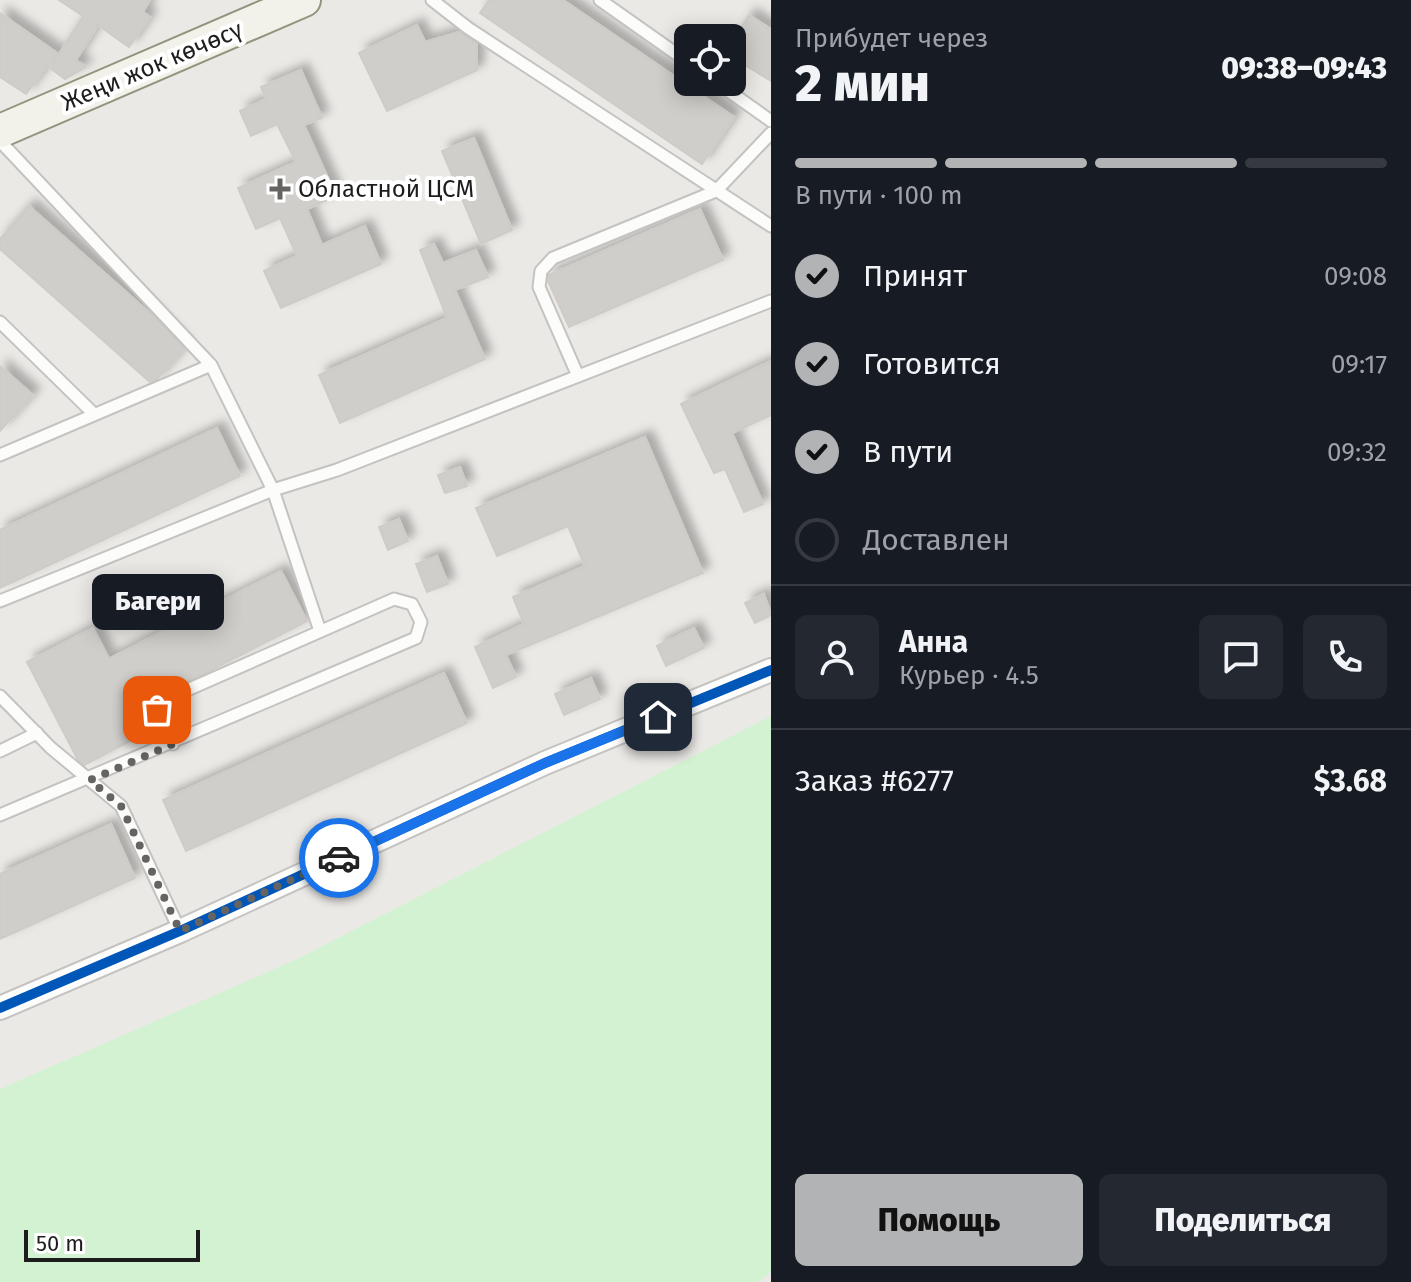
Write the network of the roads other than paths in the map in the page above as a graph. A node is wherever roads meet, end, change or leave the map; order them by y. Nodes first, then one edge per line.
1 (304, 0) edge
2 (432, 0) edge
3 (600, 0) edge
4 (674, 52) edge
5 (736, 96) edge
6 (771, 121) edge
7 (0, 131) edge
8 (771, 133) edge
9 (0, 141) edge
10 (716, 191) junction
11 (771, 226) edge
12 (771, 301) edge
13 (0, 322) edge
14 (211, 365) junction
15 (578, 376) junction
16 (93, 413) junction
17 (0, 455) edge
18 (273, 490) junction
19 (0, 601) edge
20 (320, 631) junction
21 (771, 670) edge
22 (0, 696) edge
23 (37, 733) junction
24 (173, 744) junction
25 (0, 751) edge
26 (90, 780) junction
27 (0, 815) edge
28 (180, 931) junction
29 (0, 1008) edge

1 - 7 main road, Жеңи жок көчөсү
2 - 10 lane
3 - 4 lane
5 - 6 lane
8 - 10 lane
9 - 14 lane
10 - 11 lane
10 - 15 lane
12 - 15 lane
13 - 16 lane
14 - 16 lane
14 - 18 lane
15 - 18 lane
16 - 17 lane
18 - 19 lane
18 - 20 lane
20 - 24 lane
20 - 24 lane
21 - 28 street
22 - 23 lane
23 - 25 lane
23 - 26 lane
24 - 26 lane
26 - 27 lane
26 - 28 lane
28 - 29 street

